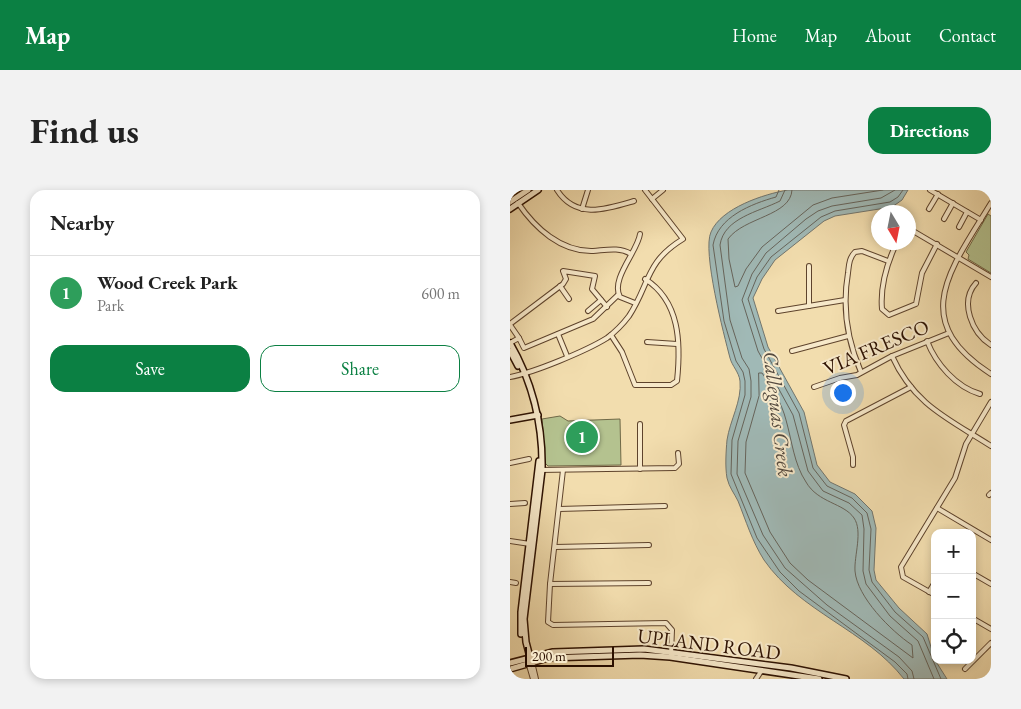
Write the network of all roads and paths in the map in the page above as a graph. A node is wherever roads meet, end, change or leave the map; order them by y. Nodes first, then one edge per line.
1 (528, 190) edge
2 (538, 190) edge
3 (557, 190) edge
4 (588, 190) edge
5 (645, 190) edge
6 (662, 190) edge
7 (928, 191) edge
8 (938, 194) junction
9 (652, 198) junction
10 (634, 201) dead end
11 (510, 202) edge
12 (518, 203) junction
13 (952, 203) junction
14 (991, 204) edge
15 (510, 209) edge
16 (929, 209) dead end
17 (582, 210) junction
18 (989, 210) edge
19 (967, 212) junction
20 (944, 219) dead end
21 (981, 220) junction
22 (958, 227) dead end
23 (916, 232) edge
24 (640, 234) dead end
25 (937, 244) junction
26 (893, 250) edge
27 (631, 254) junction
28 (959, 257) junction
29 (888, 261) junction
30 (808, 266) dead end
31 (991, 277) edge
32 (645, 279) junction
33 (976, 283) dead end
34 (560, 286) junction
35 (618, 294) junction
36 (569, 299) dead end
37 (600, 300) junction
38 (845, 300) junction
39 (635, 303) junction
40 (810, 306) junction
41 (607, 307) junction
42 (588, 311) dead end
43 (778, 311) dead end
44 (510, 324) edge
45 (949, 333) junction
46 (558, 334) junction
47 (611, 335) junction
48 (848, 336) junction
49 (519, 338) junction
50 (927, 341) junction
51 (647, 342) dead end
52 (510, 343) edge
53 (677, 344) junction
54 (991, 345) edge
55 (510, 351) edge
56 (792, 351) dead end
57 (567, 356) junction
58 (892, 356) junction
59 (861, 372) junction
60 (524, 374) junction
61 (991, 374) edge
62 (510, 376) edge
63 (814, 387) dead end
64 (911, 388) junction
65 (980, 394) dead end
66 (991, 402) edge
67 (536, 415) junction
68 (510, 420) edge
69 (640, 424) dead end
70 (972, 434) junction
71 (991, 446) edge
72 (678, 453) dead end
73 (528, 459) dead end
74 (510, 462) edge
75 (853, 465) dead end
76 (640, 469) junction
77 (540, 470) junction
78 (563, 470) junction
79 (525, 503) dead end
80 (510, 504) edge
81 (665, 506) dead end
82 (936, 508) junction
83 (559, 509) junction
84 (991, 540) edge
85 (510, 541) edge
86 (531, 544) junction
87 (649, 545) dead end
88 (555, 547) junction
89 (974, 574) edge
90 (510, 582) edge
91 (516, 583) dead end
92 (649, 583) dead end
93 (550, 584) junction
94 (991, 584) edge
95 (931, 589) edge
96 (929, 592) joint
97 (974, 619) edge
98 (991, 629) edge
99 (991, 643) edge
100 (671, 654) junction
101 (529, 659) junction
102 (510, 663) edge
103 (510, 669) edge
104 (966, 669) dead end
105 (839, 678) edge
106 (535, 679) edge
107 (756, 679) edge
108 (761, 679) edge
109 (819, 679) edge
110 (846, 679) edge

1 - 11 main road
2 - 12 main road
3 - 17 street
4 - 17 street
5 - 9 street
6 - 9 street
7 - 8 street
8 - 13 street
8 - 16 street
9 - 32 street
10 - 17 street
12 - 15 main road
12 - 27 street
13 - 19 street
13 - 20 street
14 - 18 street
18 - 21 street
19 - 21 street
19 - 22 street
21 - 28 street
23 - 25 street
24 - 27 street
25 - 28 street
25 - 29 street
26 - 29 street
27 - 35 street
28 - 31 street
28 - 45 street
29 - 38 street
30 - 40 street
32 - 39 street
32 - 53 street
33 - 54 street
34 - 36 street
34 - 37 street
34 - 44 street
35 - 39 street
35 - 41 street
37 - 41 street
37 - 42 street
38 - 40 street
38 - 48 street
39 - 47 street
40 - 43 street
41 - 46 street
44 - 49 street
45 - 50 street, VIA FRESCO
45 - 61 street
46 - 49 street
46 - 57 street
47 - 53 street
47 - 57 street
48 - 56 street
48 - 59 street
49 - 52 street
50 - 58 street, VIA FRESCO
50 - 65 street
51 - 53 street
52 - 60 main road
55 - 60 main road
57 - 60 street
58 - 59 street, VIA FRESCO
58 - 64 street
59 - 63 street, VIA FRESCO
60 - 62 street
60 - 67 main road
64 - 70 street
64 - 75 street
66 - 70 street
67 - 68 main road
67 - 77 main road
69 - 76 street
70 - 71 street
70 - 82 street
72 - 76 street
73 - 74 street
76 - 78 street
77 - 78 street
77 - 86 main road
78 - 83 street
79 - 80 street
81 - 83 street
82 - 84 street
82 - 96 street
83 - 88 street
85 - 86 street
86 - 101 main road
87 - 88 street
88 - 93 street
89 - 94 street
90 - 91 street
92 - 93 street
93 - 100 street
95 - 96 street
97 - 98 street
99 - 104 street
100 - 101 main road, UPLAND ROAD
100 - 105 main road, UPLAND ROAD
100 - 109 main road, UPLAND ROAD
101 - 102 main road, UPLAND ROAD
101 - 103 main road, UPLAND ROAD
101 - 106 street
105 - 110 main road, UPLAND ROAD
107 - 108 street

